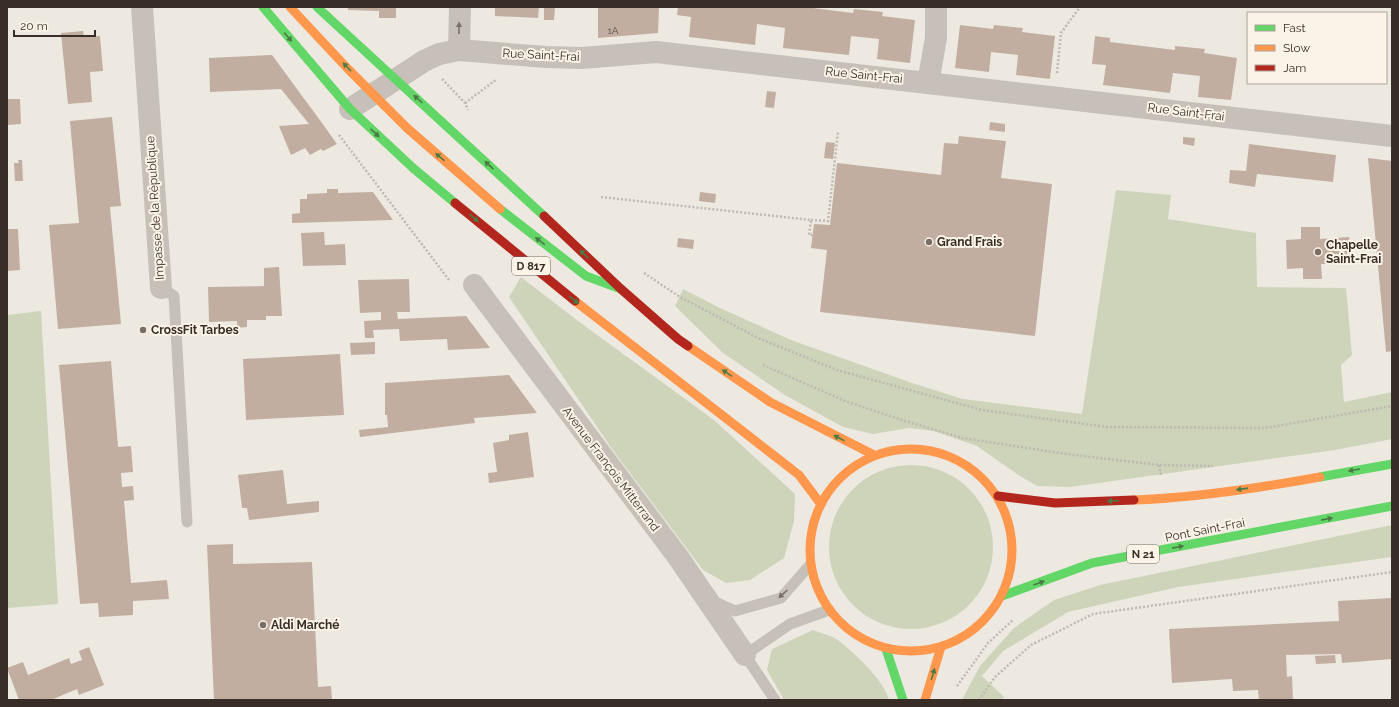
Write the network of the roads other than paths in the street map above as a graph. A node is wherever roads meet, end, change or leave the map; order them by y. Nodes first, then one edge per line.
1 (142, 7) edge
2 (263, 7) edge
3 (290, 7) edge
4 (317, 7) edge
5 (460, 7) edge
6 (936, 7) edge
7 (459, 50) junction
8 (394, 81) junction
9 (928, 83) junction
10 (373, 94) junction
11 (350, 109) junction
12 (1392, 136) edge
13 (474, 285) dead end
14 (161, 288) joint
15 (621, 289) junction
16 (874, 455) junction
17 (1392, 464) edge
18 (998, 496) junction
19 (820, 503) junction
20 (1392, 506) edge
21 (187, 522) dead end
22 (809, 566) junction
23 (1002, 596) junction
24 (706, 598) junction
25 (829, 610) junction
26 (941, 647) junction
27 (886, 649) junction
28 (745, 656) junction
29 (775, 700) edge
30 (903, 700) edge
31 (925, 700) edge

1 - 14 street, Impasse de la République
2 -> 11 main road, D 817
10 -> 3 main road
4 - 8 main road
7 -> 5 street
6 - 9 street
7 - 8 street, Rue Saint-Frai
7 - 9 street, Rue Saint-Frai
8 - 10 street, Rue Saint-Frai
15 -> 8 main road
9 - 12 street, Rue Saint-Frai
10 - 11 street, Rue Saint-Frai
15 -> 10 main road
11 -> 19 main road, D 817
13 - 24 street, Avenue François Mitterrand
14 - 21 lane, Impasse de la République
16 -> 15 main road
16 - 18 main road
16 - 19 main road
17 -> 18 main road
18 - 23 main road
19 - 22 main road
23 -> 20 main road, Pont Saint-Frai / N 21
22 -> 24 lane
22 - 25 main road
23 - 26 main road
24 - 28 street, Avenue François Mitterrand
25 - 27 main road
25 - 28 lane
26 - 27 main road
31 -> 26 main road
27 - 30 main road
28 - 29 lane

